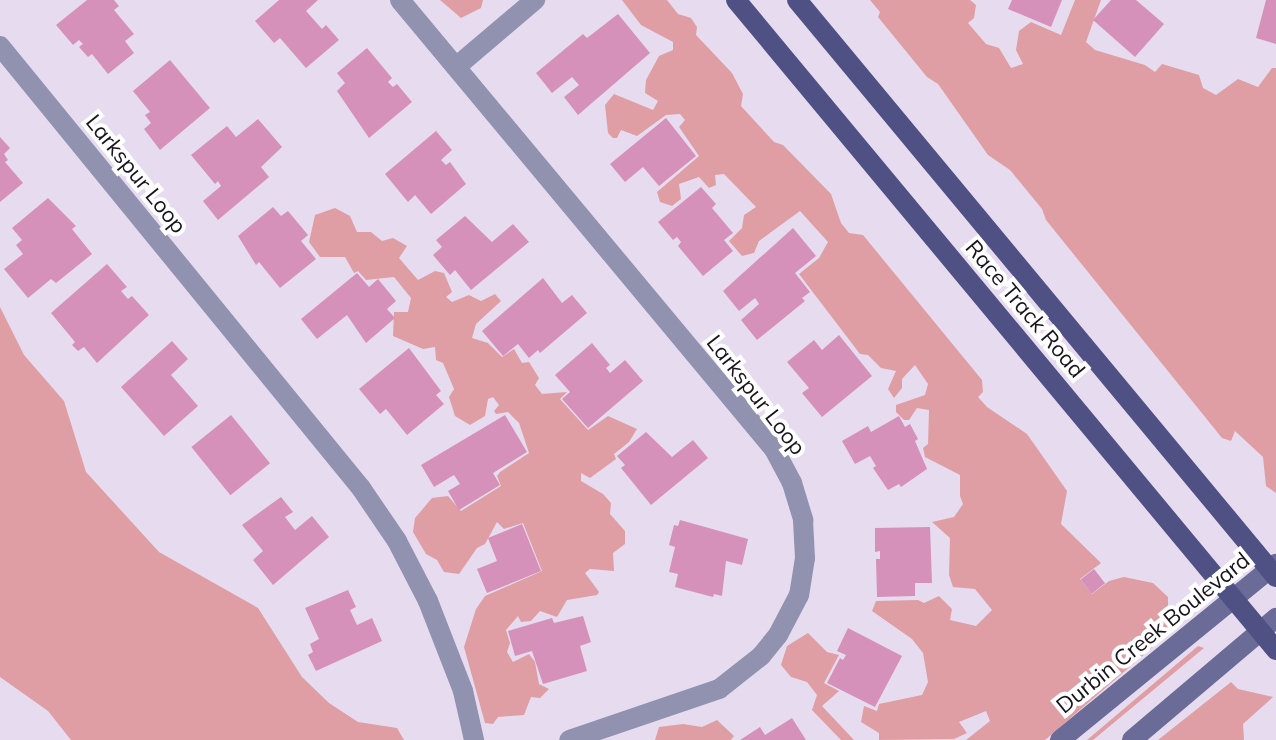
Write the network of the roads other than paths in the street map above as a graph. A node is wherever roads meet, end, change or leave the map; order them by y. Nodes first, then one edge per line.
1 (400, 0) edge
2 (535, 0) edge
3 (736, 0) edge
4 (797, 0) edge
5 (0, 46) edge
6 (456, 67) junction
7 (1274, 570) edge
8 (1233, 598) junction
9 (1268, 624) edge
10 (1276, 650) edge
11 (474, 740) edge
12 (569, 740) edge
13 (1060, 740) edge
14 (1132, 740) edge

1 - 6 street, Larkspur Loop
2 - 6 street
3 - 8 main road, Race Track Road
4 - 7 main road, Race Track Road
5 - 11 street, Larkspur Loop
6 - 12 street, Larkspur Loop
7 - 8 street, Durbin Creek Boulevard
8 - 9 main road, Race Track Road
8 - 13 street, Durbin Creek Boulevard
9 - 10 main road, Race Track Road
9 - 14 street

